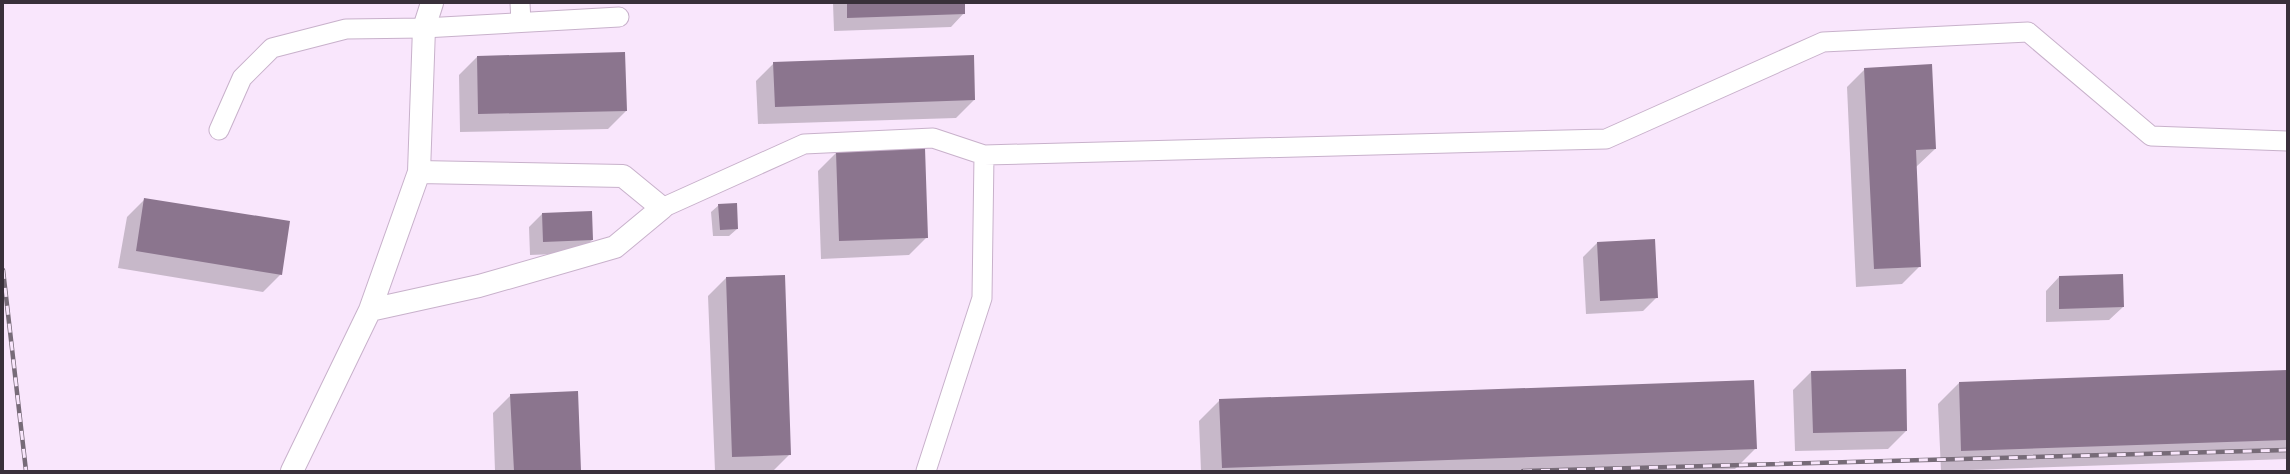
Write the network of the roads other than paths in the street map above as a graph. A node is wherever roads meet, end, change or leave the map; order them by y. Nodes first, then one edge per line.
1 (432, 3) edge
2 (520, 3) edge
3 (619, 17) dead end
4 (521, 22) junction
5 (424, 28) junction
6 (219, 130) dead end
7 (2287, 142) edge
8 (984, 155) junction
9 (418, 172) junction
10 (662, 208) junction
11 (370, 310) junction
12 (292, 471) edge
13 (926, 471) edge

1 - 5 street
2 - 4 lane
3 - 4 lane
4 - 5 lane
5 - 6 lane
5 - 9 street
7 - 8 lane
8 - 10 lane
8 - 13 lane
9 - 10 street
9 - 11 street
10 - 11 street
11 - 12 street

